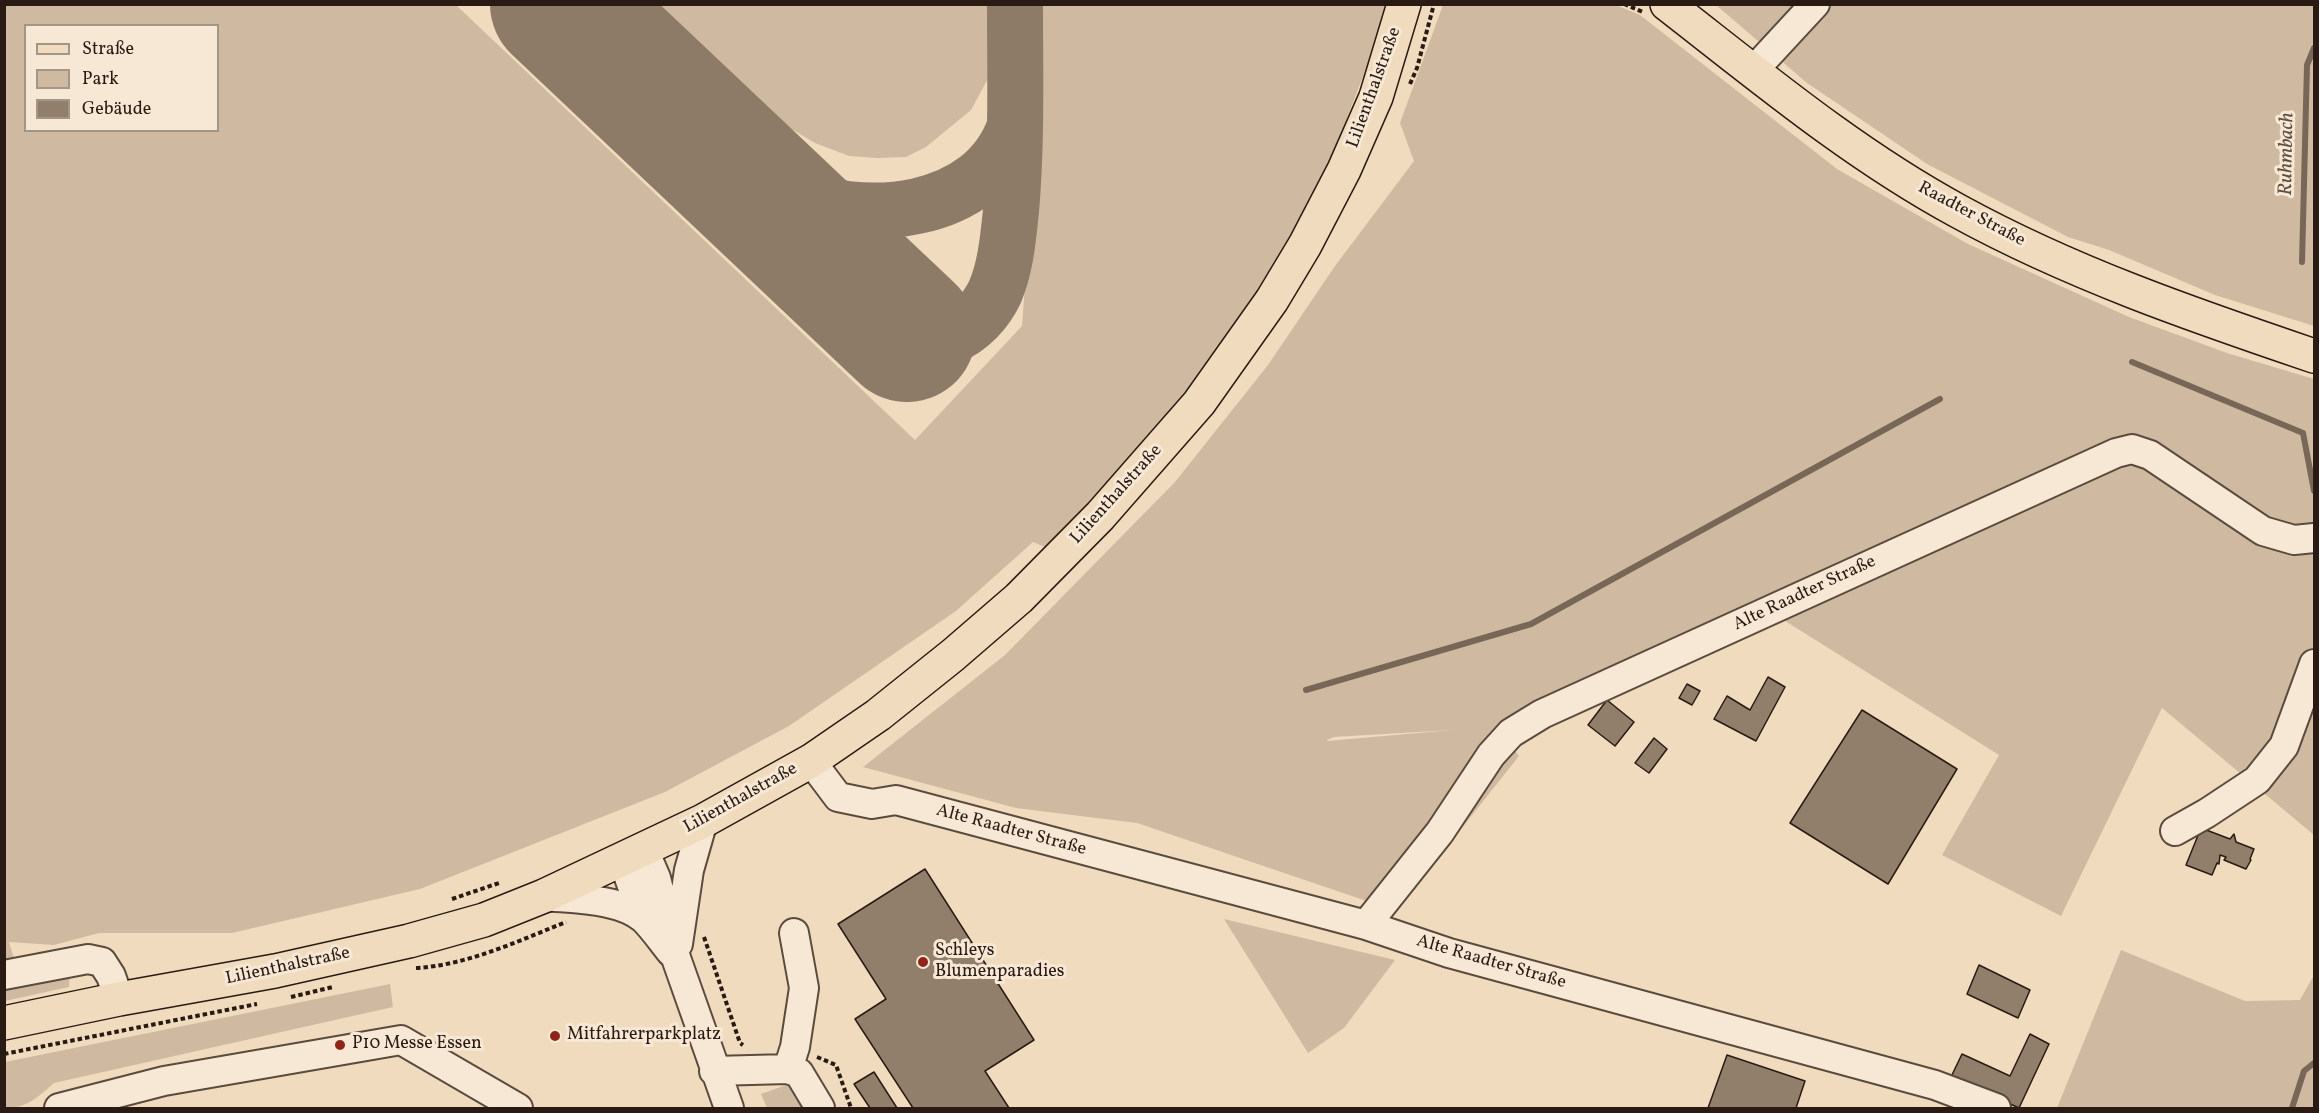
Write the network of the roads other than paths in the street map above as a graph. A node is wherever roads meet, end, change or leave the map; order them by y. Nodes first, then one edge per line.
1 (1404, 4) edge
2 (1666, 4) edge
3 (1815, 4) edge
4 (1753, 71) junction
5 (2314, 356) edge
6 (2314, 538) edge
7 (2314, 664) edge
8 (811, 761) junction
9 (703, 821) junction
10 (2175, 831) dead end
11 (633, 855) junction
12 (544, 896) junction
13 (643, 918) junction
14 (1366, 925) junction
15 (794, 933) dead end
16 (676, 958) junction
17 (4, 975) edge
18 (119, 999) junction
19 (4, 1023) edge
20 (792, 1058) junction
21 (714, 1071) junction
22 (59, 1108) edge
23 (518, 1108) edge
24 (729, 1108) edge
25 (820, 1108) edge
26 (1996, 1108) edge

1 - 8 main road, Lilienthalstraße
2 - 4 main road, Raadter Straße
3 - 4 street
4 - 5 main road, Raadter Straße
6 - 14 street, Alte Raadter Straße
7 - 10 street
8 - 9 main road, Lilienthalstraße
8 - 14 street, Alte Raadter Straße
9 - 11 main road, Lilienthalstraße
9 - 16 street
11 - 12 main road, Lilienthalstraße
11 - 13 street
11 - 16 street
12 - 13 street
12 - 18 main road, Lilienthalstraße
13 - 16 street
14 - 26 street, Alte Raadter Straße
15 - 20 street
16 - 21 street
17 - 18 street
18 - 19 main road, Lilienthalstraße
20 - 21 street
20 - 25 street
21 - 24 street
22 - 23 street

